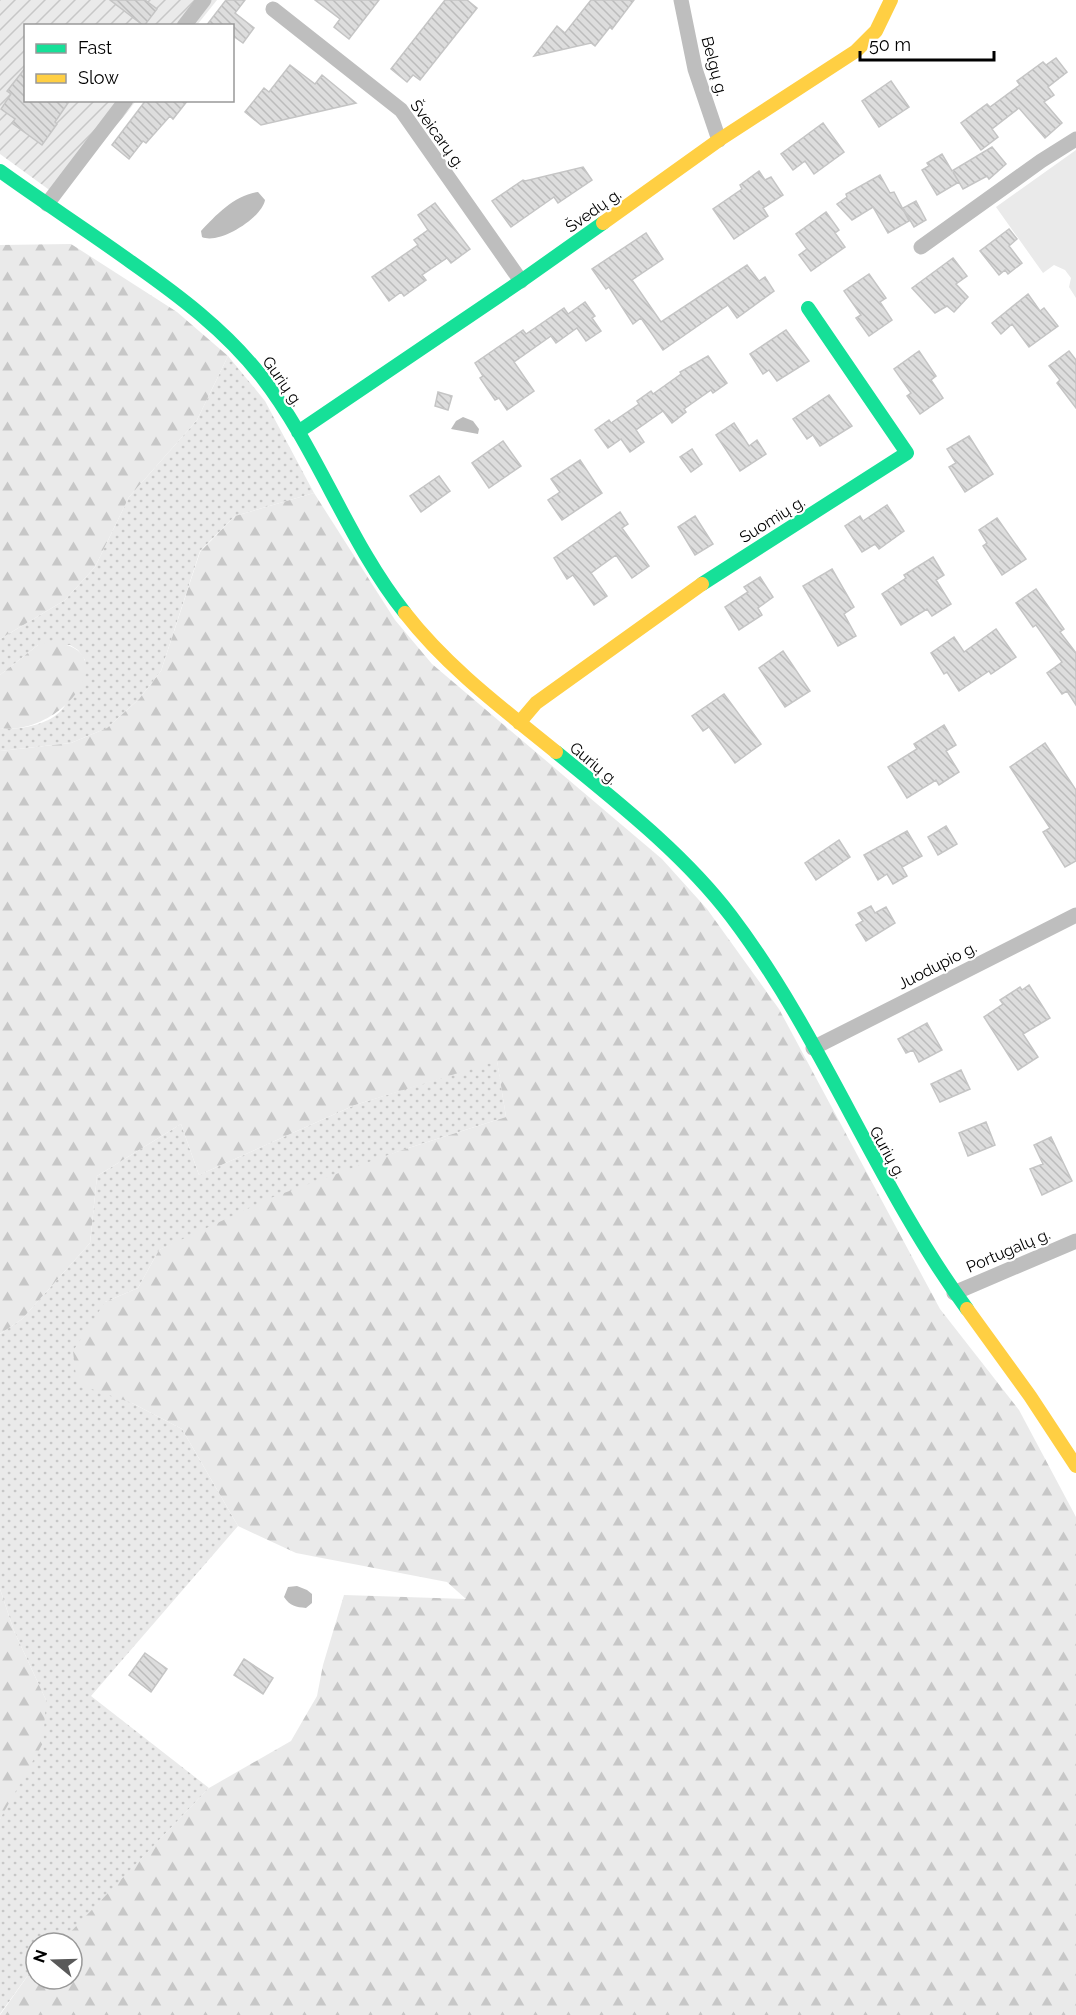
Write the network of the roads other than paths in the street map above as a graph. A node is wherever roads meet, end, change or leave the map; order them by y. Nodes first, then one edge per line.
1 (204, 0) edge
2 (681, 0) edge
3 (891, 0) edge
4 (273, 9) dead end
5 (186, 24) edge
6 (124, 102) edge
7 (1076, 139) edge
8 (719, 140) junction
9 (0, 171) edge
10 (46, 204) junction
11 (921, 247) dead end
12 (521, 281) junction
13 (808, 308) dead end
14 (298, 432) junction
15 (519, 723) junction
16 (1076, 915) edge
17 (813, 1048) junction
18 (1076, 1240) edge
19 (954, 1293) junction
20 (1076, 1466) edge

1 - 5 street
2 - 8 street, Belgų g.
3 - 8 street, Švedų g.
4 - 12 street, Šveicarų g.
6 - 10 street
7 - 11 street
8 - 12 street, Švedų g.
9 - 10 street, Gurių g.
10 - 14 street, Gurių g.
12 - 14 street, Švedų g.
13 - 15 street, Suomių g.
14 - 15 street, Gurių g.
15 - 17 street, Gurių g.
16 - 17 street, Juodupio g.
17 - 19 street, Gurių g.
18 - 19 street, Portugalų g.
19 - 20 street, Gurių g.

